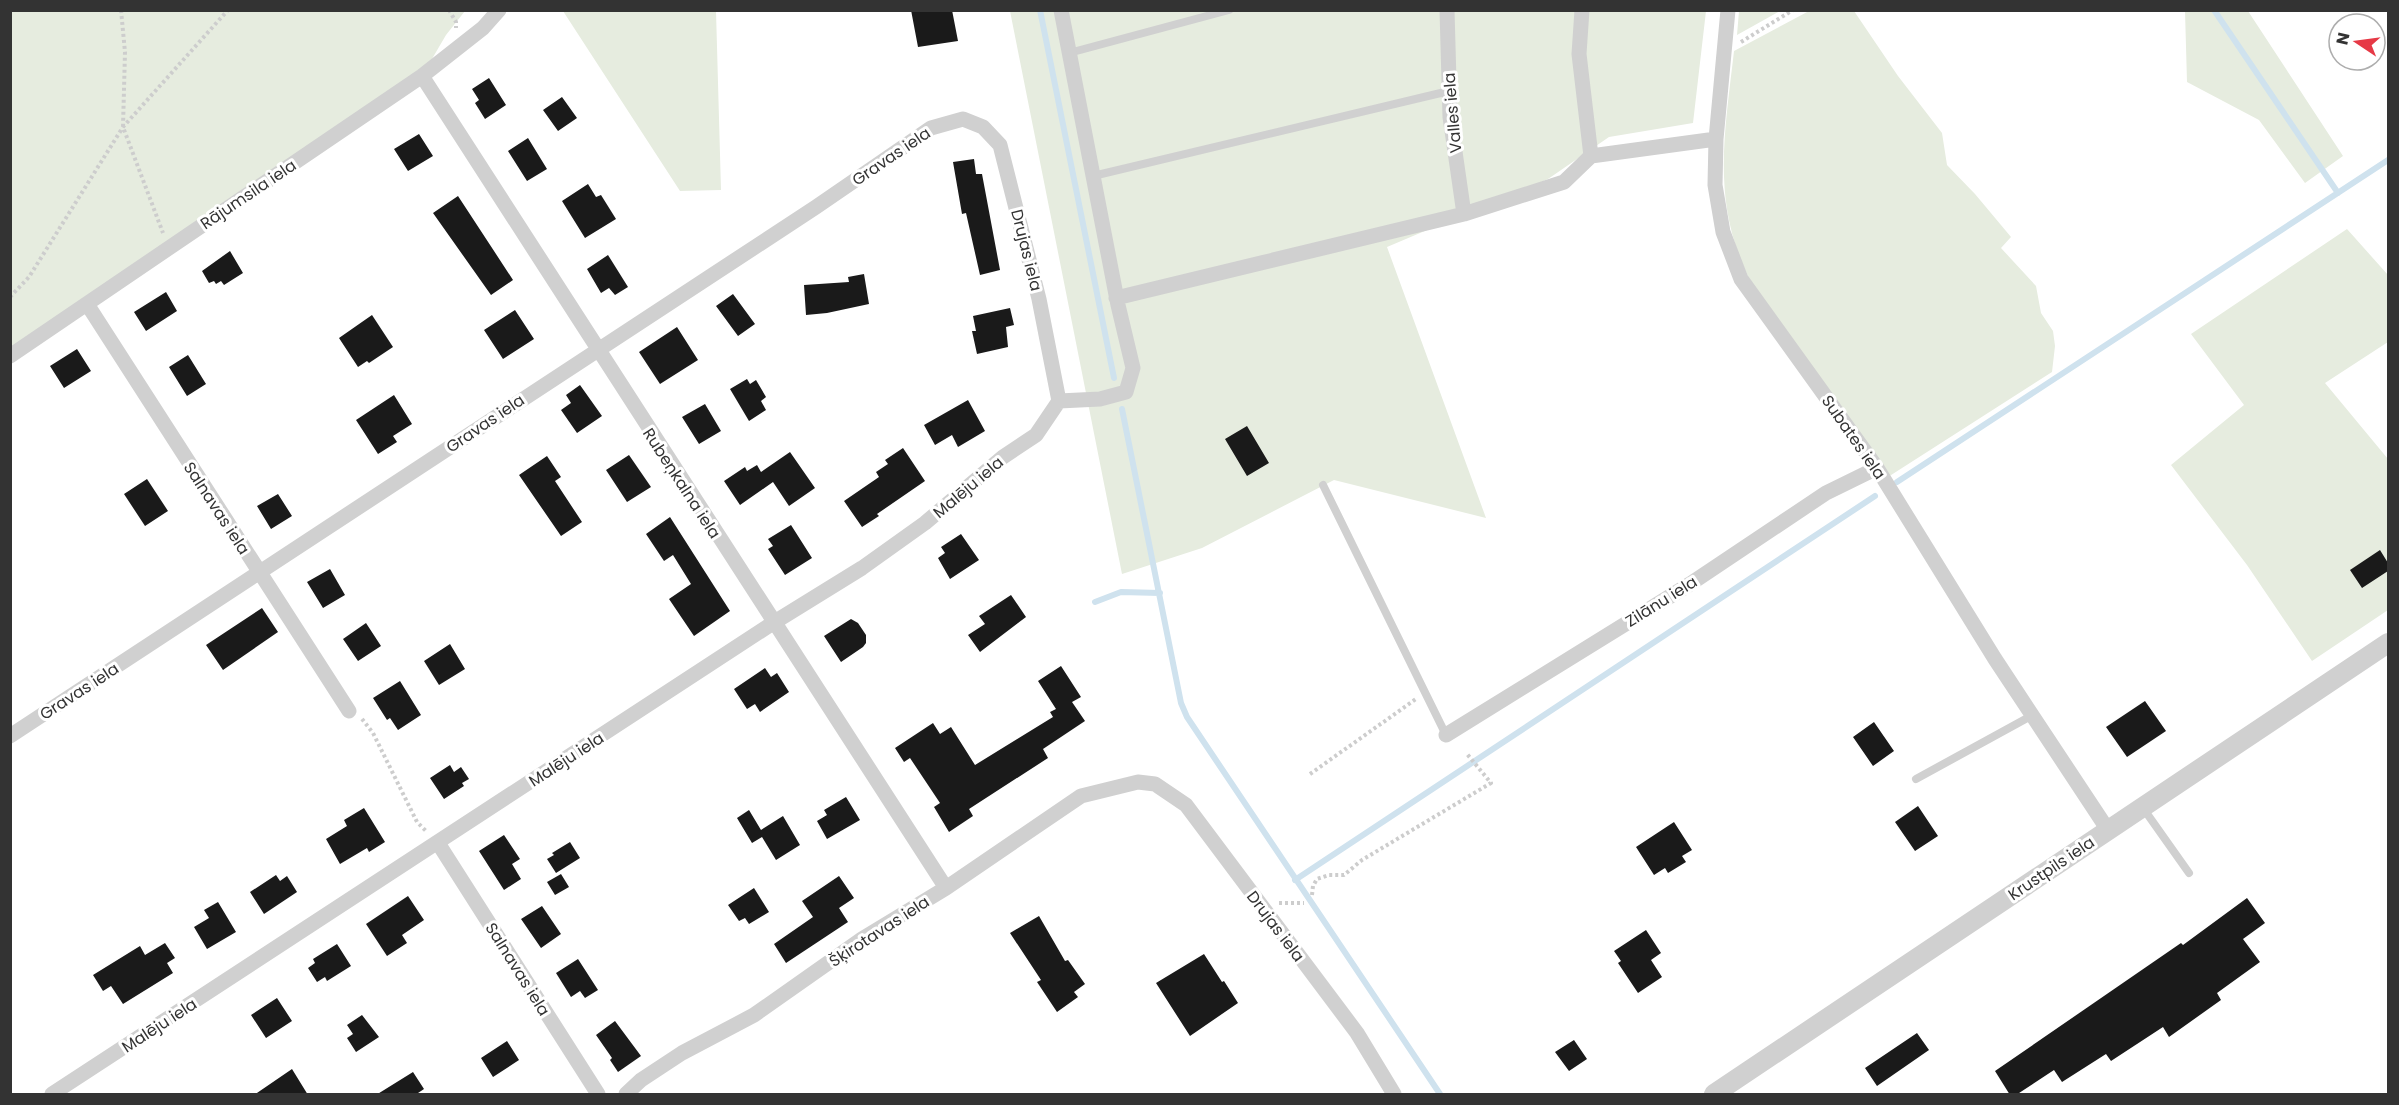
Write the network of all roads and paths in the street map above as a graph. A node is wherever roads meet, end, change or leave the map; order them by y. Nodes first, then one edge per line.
1 (121, 10) edge
2 (228, 10) edge
3 (499, 10) edge
4 (1061, 10) edge
5 (1229, 10) edge
6 (1447, 10) edge
7 (1582, 10) edge
8 (1728, 10) edge
9 (1793, 10) edge
10 (1725, 52) junction
11 (1069, 53) junction
12 (422, 76) junction
13 (1449, 91) junction
14 (963, 119) joint
15 (123, 127) junction
16 (1716, 139) junction
17 (1591, 156) junction
18 (1093, 176) junction
19 (1464, 214) junction
20 (170, 248) junction
21 (10, 297) edge
22 (1116, 298) junction
23 (87, 304) junction
24 (596, 350) junction
25 (10, 356) edge
26 (1059, 400) junction
27 (1877, 468) junction
28 (1323, 485) dead end
29 (259, 573) junction
30 (773, 623) junction
31 (2388, 643) edge
32 (1426, 692) junction
33 (349, 711) joint
34 (2031, 716) junction
35 (1446, 735) joint
36 (10, 736) edge
37 (1467, 754) dead end
38 (1310, 774) dead end
39 (1916, 779) dead end
40 (1138, 782) joint
41 (2142, 807) junction
42 (2108, 830) junction
43 (438, 843) junction
44 (2189, 873) dead end
45 (946, 888) junction
46 (1312, 895) dead end
47 (52, 1095) edge
48 (598, 1095) edge
49 (626, 1095) edge
50 (1394, 1095) edge
51 (1714, 1095) edge

1 - 15 path
2 - 15 path
3 - 12 street, Rājumsila iela
4 - 11 street
5 - 11 lane
6 - 13 street, Valles iela
7 - 17 street
8 - 10 street, Subates iela
9 - 10 path
10 - 16 street, Subates iela
11 - 18 street
12 - 20 street, Rājumsila iela
12 - 24 street, Rubeņkalna iela
13 - 18 lane
13 - 19 street, Valles iela
14 - 24 street, Gravas iela
14 - 26 street, Drujas iela
15 - 20 path
15 - 21 path
16 - 17 street
16 - 27 street, Subates iela
17 - 19 street
18 - 22 street
19 - 22 street
20 - 23 street, Rājumsila iela
22 - 26 street
23 - 25 street, Rājumsila iela
23 - 29 street, Salnavas iela
24 - 29 street, Gravas iela
24 - 30 street, Rubeņkalna iela
26 - 30 street, Malēju iela
27 - 34 street, Subates iela
27 - 35 street, Zilānu iela
28 - 32 lane
29 - 33 street, Salnavas iela
29 - 36 street, Gravas iela
30 - 43 street, Malēju iela
30 - 45 street, Rubeņkalna iela
31 - 41 street, Krustpils iela
32 - 35 lane
32 - 38 path
33 - 43 path
34 - 39 lane
34 - 42 street, Subates iela
37 - 46 path
40 - 45 street, Šķirotavas iela
40 - 50 street, Drujas iela
41 - 42 street, Krustpils iela
41 - 44 lane
42 - 51 street, Krustpils iela
43 - 47 street, Malēju iela
43 - 48 street, Salnavas iela
45 - 49 street, Šķirotavas iela

